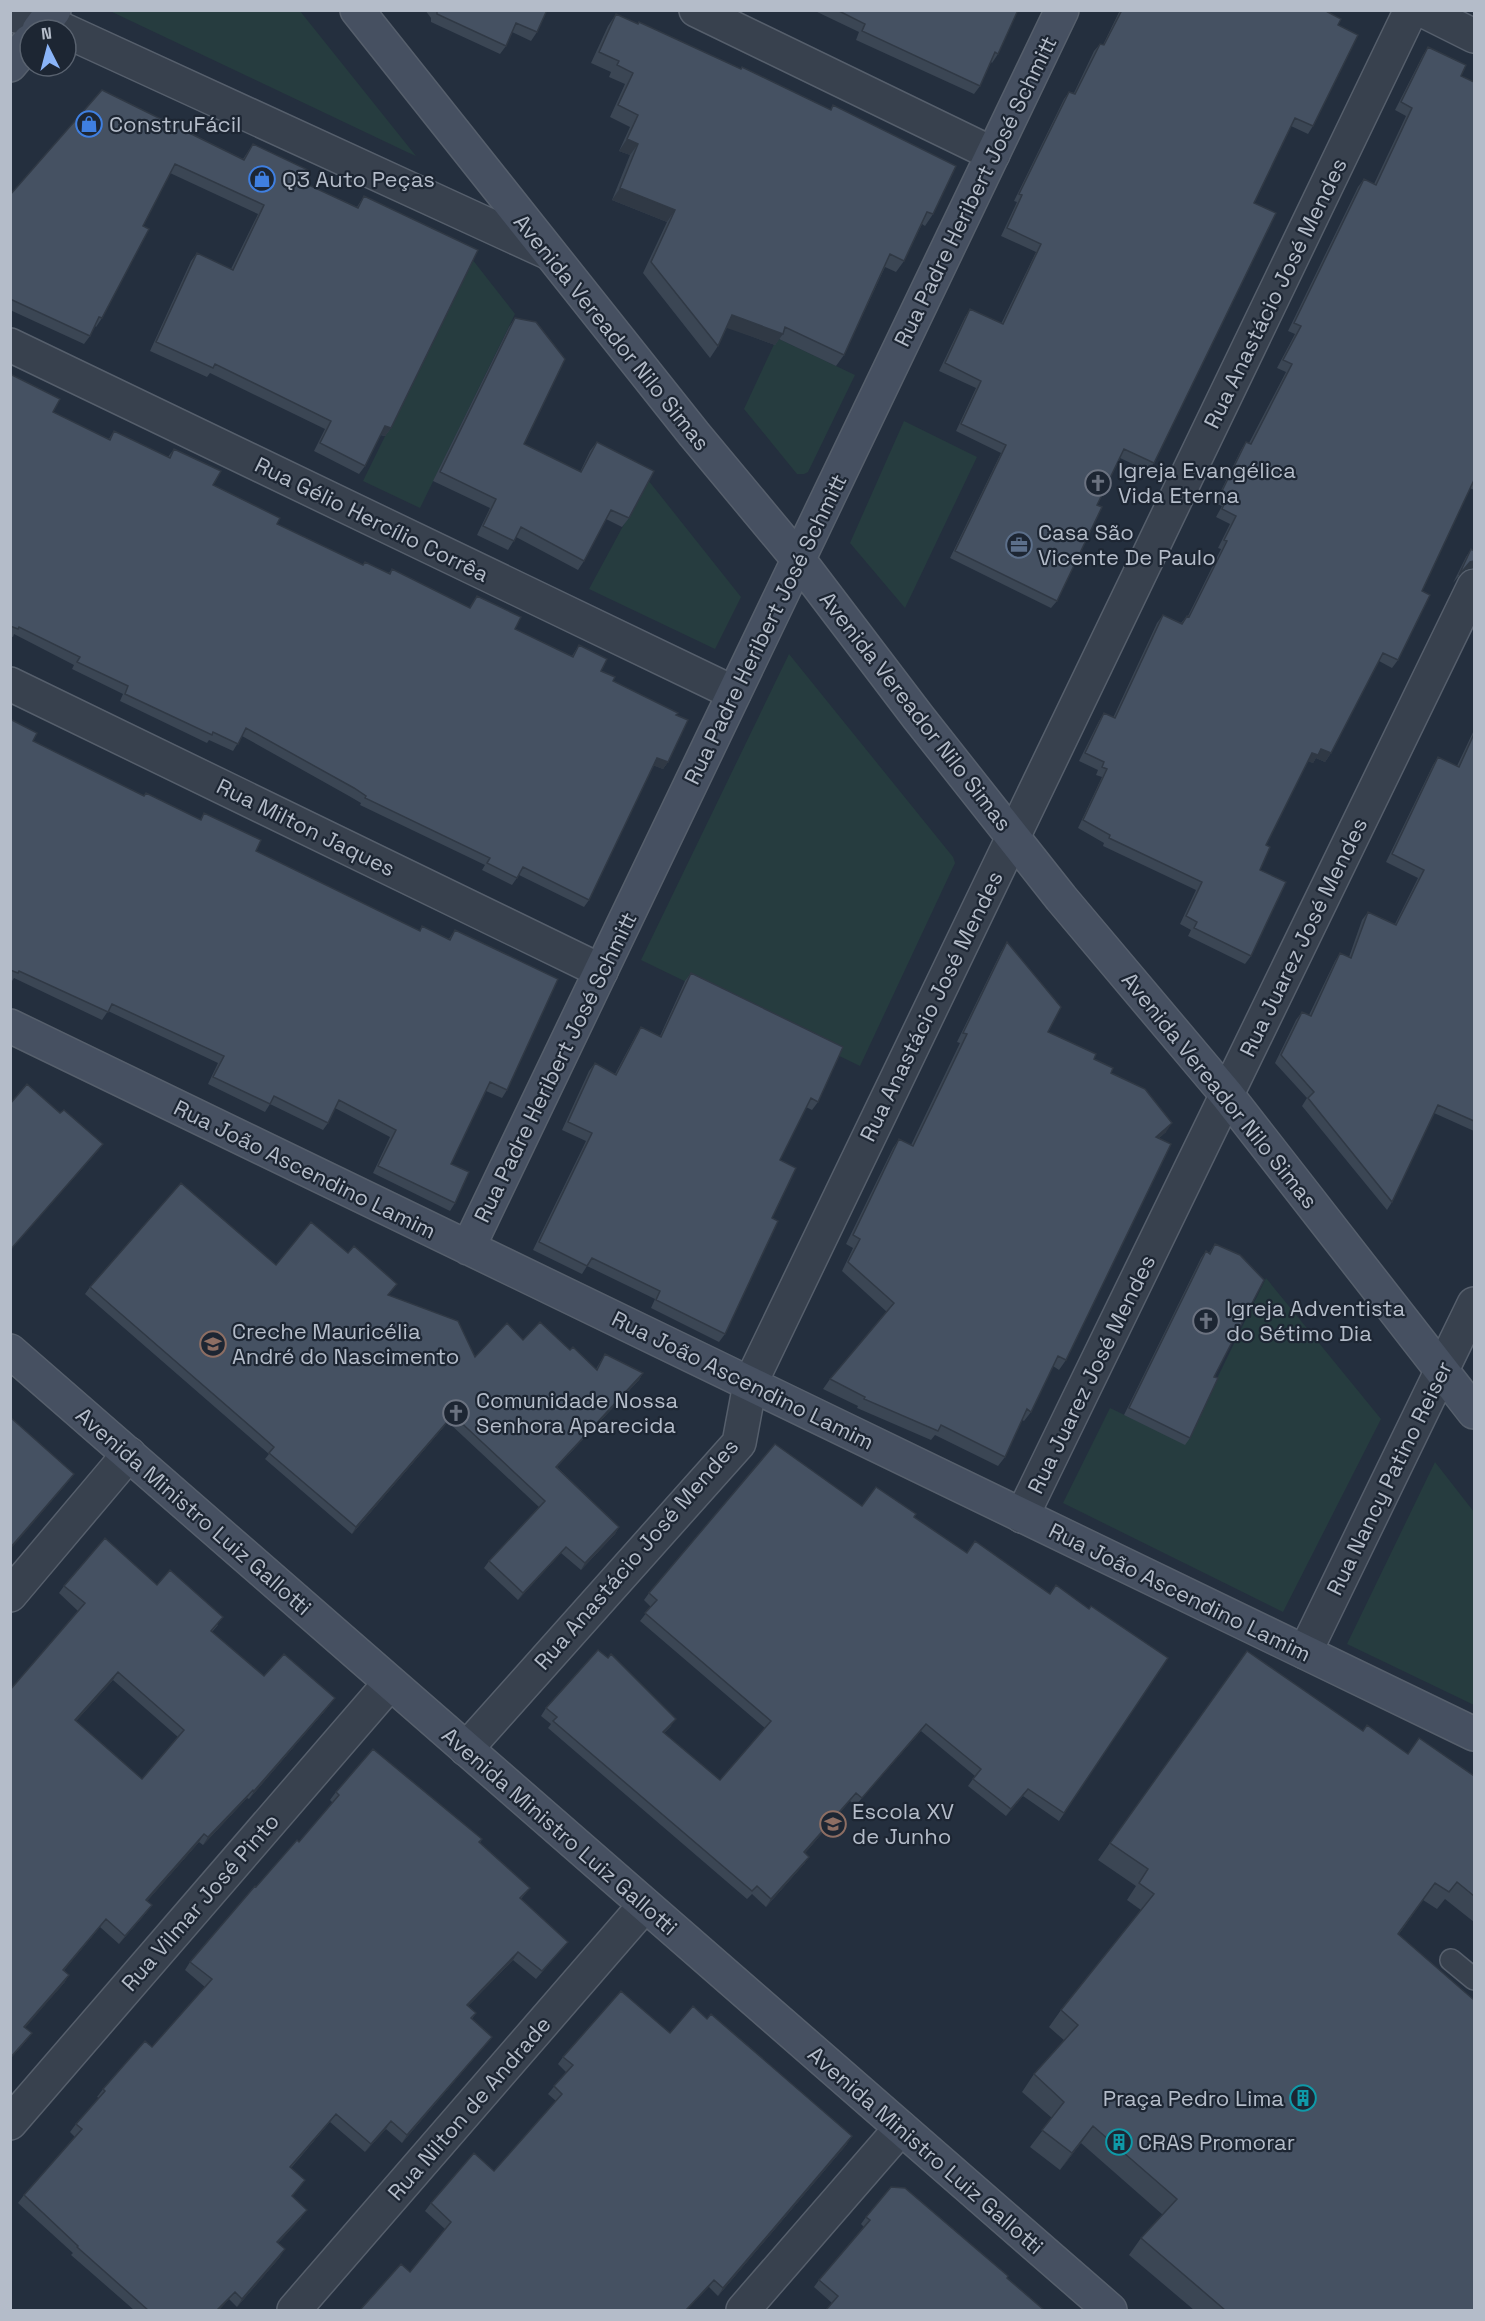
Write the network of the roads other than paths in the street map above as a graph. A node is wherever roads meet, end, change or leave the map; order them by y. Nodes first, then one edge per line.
1 (357, 10) edge
2 (696, 10) edge
3 (1062, 10) edge
4 (1411, 10) edge
5 (1422, 10) edge
6 (1474, 36) edge
7 (78, 40) edge
8 (993, 154) junction
9 (547, 252) junction
10 (10, 345) edge
11 (798, 559) junction
12 (1474, 586) edge
13 (10, 684) edge
14 (734, 693) junction
15 (1014, 836) junction
16 (601, 971) junction
17 (10, 1026) edge
18 (1227, 1095) junction
19 (468, 1248) junction
20 (1474, 1304) edge
21 (10, 1351) edge
22 (1442, 1370) junction
23 (750, 1383) junction
24 (1474, 1412) edge
25 (129, 1454) junction
26 (1022, 1516) junction
27 (10, 1595) edge
28 (1305, 1652) junction
29 (390, 1683) junction
30 (1474, 1734) edge
31 (466, 1749) junction
32 (645, 1905) junction
33 (1451, 1960) dead end
34 (1474, 1979) edge
35 (10, 2123) edge
36 (901, 2128) junction
37 (294, 2310) edge
38 (743, 2310) edge
39 (1110, 2310) edge

1 - 9 street, Avenida Vereador Nilo Simas
2 - 8 street
3 - 8 street, Rua Padre Heribert José Schmitt
4 - 15 street, Rua Anastácio José Mendes
5 - 6 street
7 - 9 street
8 - 11 street, Rua Padre Heribert José Schmitt
9 - 11 street, Avenida Vereador Nilo Simas
10 - 14 street, Rua Gélio Hercílio Corrêa
11 - 14 street, Rua Padre Heribert José Schmitt
11 - 15 street, Avenida Vereador Nilo Simas
12 - 18 street, Rua Juarez José Mendes
13 - 16 street, Rua Milton Jaques
14 - 16 street, Rua Padre Heribert José Schmitt
15 - 18 street, Avenida Vereador Nilo Simas
15 - 23 street, Rua Anastácio José Mendes
16 - 19 street, Rua Padre Heribert José Schmitt
17 - 19 street, Rua João Ascendino Lamim
18 - 22 street, Avenida Vereador Nilo Simas
18 - 26 street, Rua Juarez José Mendes
19 - 23 street, Rua João Ascendino Lamim
20 - 22 street, Rua Nancy Patino Reiser
21 - 25 street, Avenida Ministro Luiz Gallotti
22 - 24 street, Avenida Vereador Nilo Simas
22 - 28 street, Rua Nancy Patino Reiser
23 - 26 street, Rua João Ascendino Lamim
23 - 31 street, Rua Anastácio José Mendes
25 - 27 street
25 - 29 street, Avenida Ministro Luiz Gallotti
26 - 28 street, Rua João Ascendino Lamim
28 - 30 street, Rua João Ascendino Lamim
29 - 31 street, Avenida Ministro Luiz Gallotti
29 - 35 street, Rua Vilmar José Pinto
31 - 32 street, Avenida Ministro Luiz Gallotti
32 - 36 street, Avenida Ministro Luiz Gallotti
32 - 37 street, Rua Nilton de Andrade
33 - 34 lane
36 - 38 street
36 - 39 street, Avenida Ministro Luiz Gallotti

